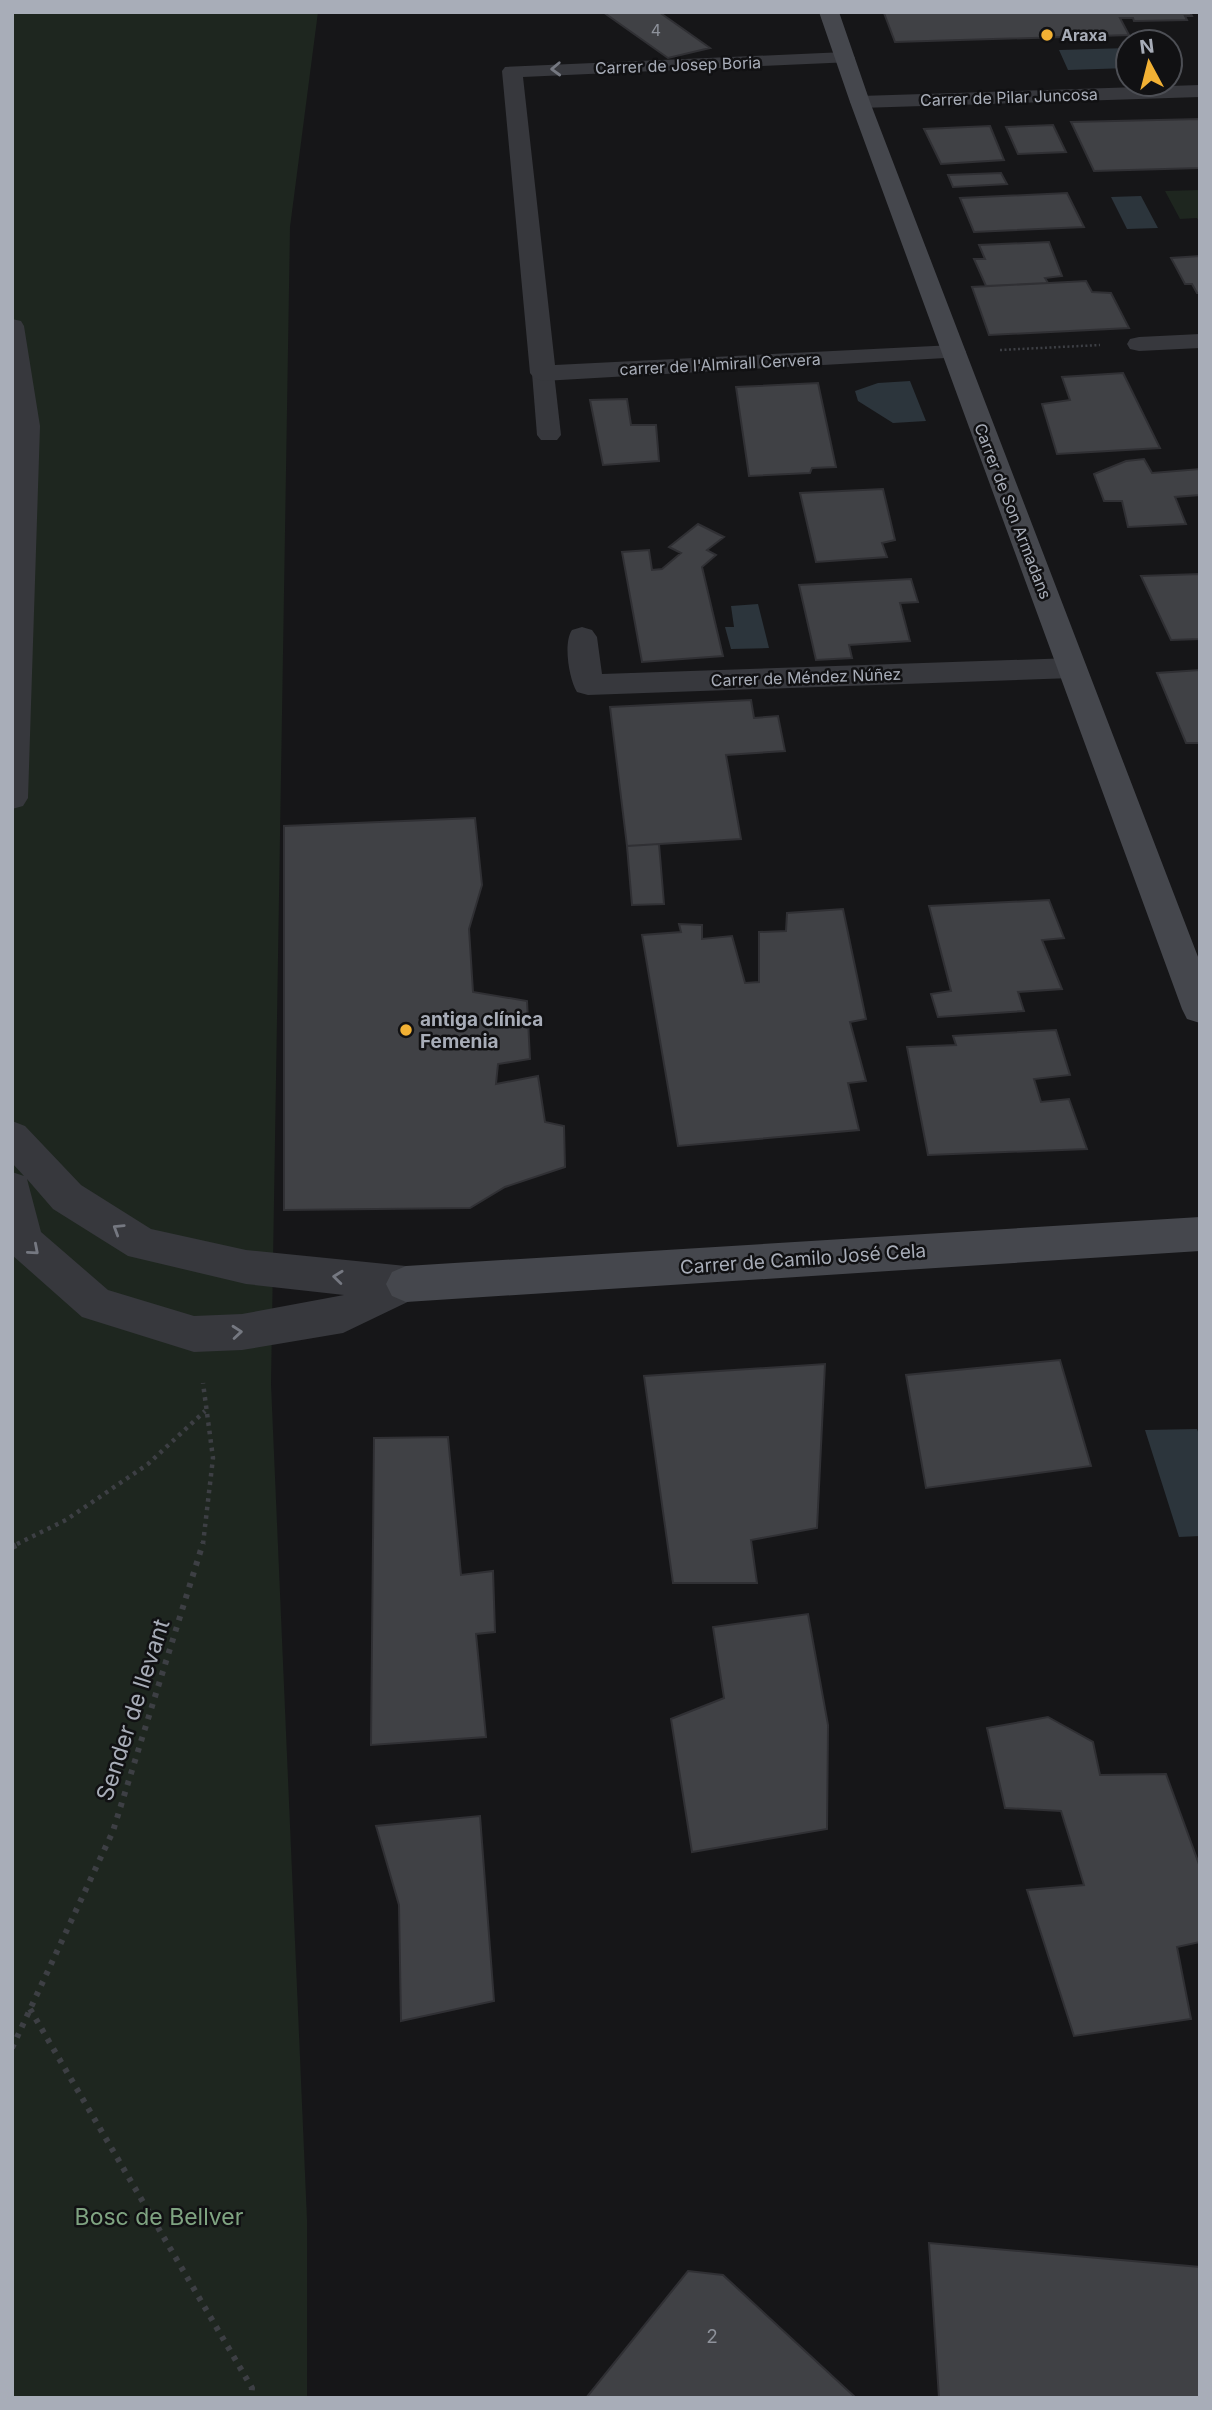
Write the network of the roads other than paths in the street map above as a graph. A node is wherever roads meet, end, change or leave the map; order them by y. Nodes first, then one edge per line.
1 (830, 12) edge
2 (845, 58) junction
3 (1200, 91) edge
4 (860, 102) junction
5 (12, 326) edge
6 (1200, 341) edge
7 (1139, 344) road end
8 (954, 352) junction
9 (543, 373) junction
10 (549, 435) dead end
11 (582, 637) dead end
12 (1072, 668) junction
13 (12, 798) edge
14 (1200, 1009) edge
15 (12, 1137) edge
16 (12, 1188) edge
17 (1200, 1234) edge
18 (406, 1284) junction

1 - 2 street, Carrer de Son Armadans
2 - 4 street, Carrer de Son Armadans
2 -> 9 street, Carrer de Josep Boria
3 - 4 street, Carrer de Pilar Juncosa
4 - 8 street, Carrer de Son Armadans
5 - 13 street
6 - 7 street
8 - 9 street, carrer de l'Almirall Cervera
8 - 12 street, Carrer de Son Armadans
9 - 10 lane
11 - 12 street, Carrer de Méndez Núñez
12 - 14 street, Carrer de Son Armadans
18 -> 15 street
16 -> 18 street
17 - 18 street, Carrer de Camilo José Cela

